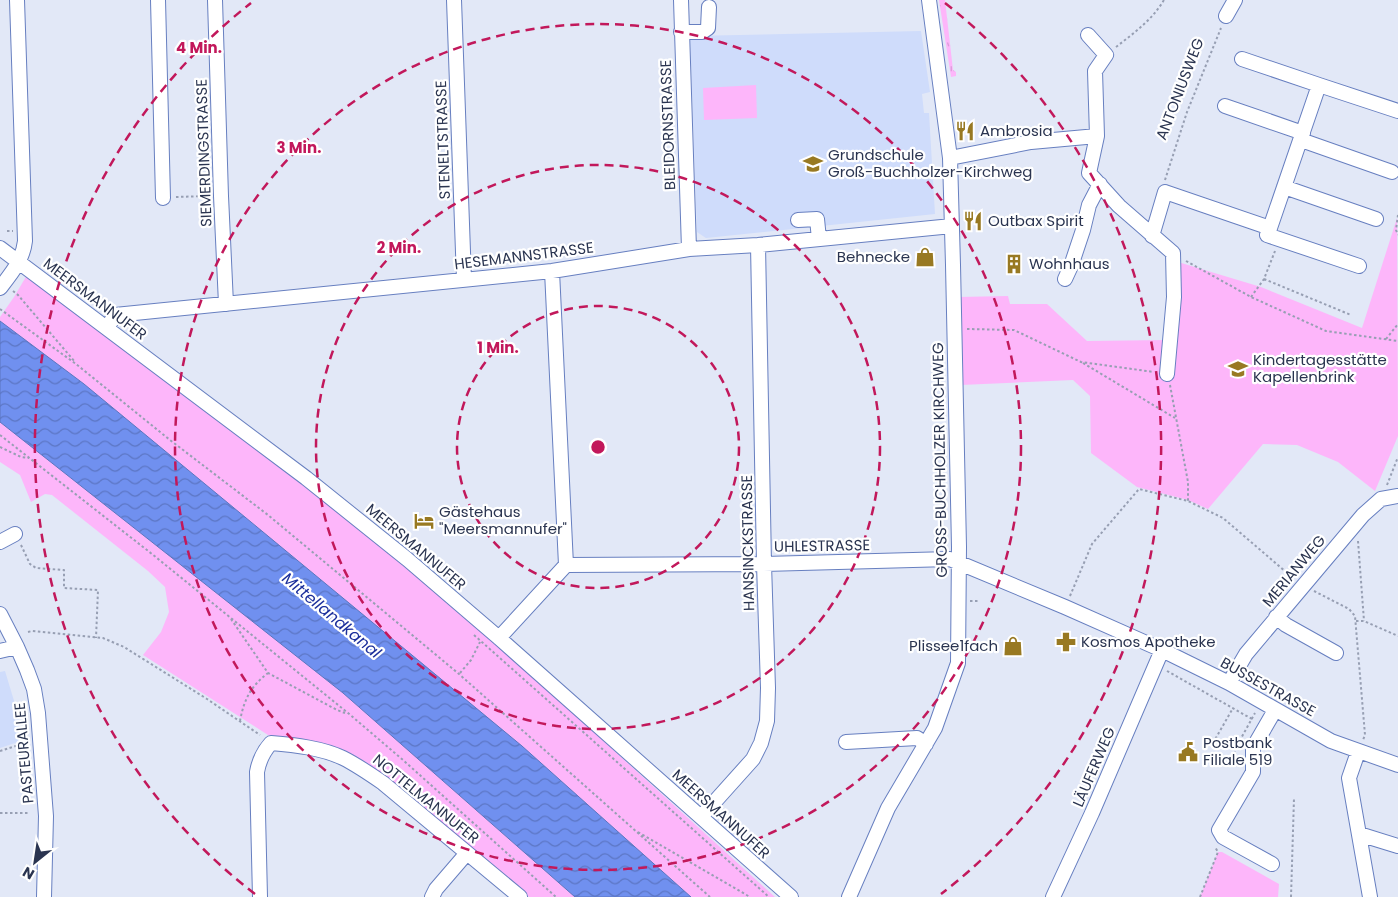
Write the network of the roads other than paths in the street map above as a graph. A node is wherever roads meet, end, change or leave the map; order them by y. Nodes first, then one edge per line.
1 (17, 0) edge
2 (158, 0) edge
3 (215, 0) edge
4 (454, 0) edge
5 (681, 0) edge
6 (929, 0) edge
7 (1235, 0) edge
8 (709, 8) dead end
9 (1226, 16) road end
10 (681, 32) junction
11 (1088, 35) dead end
12 (1242, 59) dead end
13 (1319, 84) junction
14 (1225, 106) dead end
15 (1398, 111) edge
16 (1097, 136) junction
17 (1302, 136) junction
18 (950, 158) junction
19 (1392, 172) dead end
20 (1100, 184) junction
21 (1284, 187) junction
22 (163, 198) road end
23 (1376, 219) dead end
24 (798, 220) dead end
25 (952, 226) junction
26 (1270, 228) junction
27 (1152, 236) junction
28 (819, 239) junction
29 (758, 244) junction
30 (0, 248) edge
31 (689, 249) junction
32 (19, 262) junction
33 (1359, 266) dead end
34 (552, 270) junction
35 (1065, 279) dead end
36 (464, 280) junction
37 (5, 289) edge
38 (226, 304) junction
39 (107, 328) junction
40 (1168, 374) road end
41 (1398, 496) edge
42 (15, 534) road end
43 (0, 542) edge
44 (959, 563) junction
45 (764, 564) junction
46 (566, 565) junction
47 (0, 614) edge
48 (1276, 618) junction
49 (498, 638) junction
50 (17, 646) junction
51 (1162, 650) junction
52 (0, 651) edge
53 (1336, 654) dead end
54 (1229, 683) junction
55 (1275, 710) junction
56 (846, 742) dead end
57 (926, 744) junction
58 (1358, 752) junction
59 (1398, 765) edge
60 (701, 817) junction
61 (1359, 834) junction
62 (1398, 846) edge
63 (467, 853) junction
64 (1272, 864) dead end
65 (44, 897) edge
66 (260, 897) edge
67 (432, 897) edge
68 (520, 897) edge
69 (790, 897) edge
70 (849, 897) edge
71 (1053, 897) edge
72 (1370, 897) edge

1 - 32 street
2 - 22 street
3 - 38 street, SIEMERDINGSTRASSE
4 - 36 street, STENELTSTRASSE
5 - 10 street, BLEIDORNSTRASSE
6 - 18 street, GROSS-BUCHHOLZER KIRCHWEG
7 - 9 street
8 - 10 street
10 - 31 street, BLEIDORNSTRASSE
11 - 16 street
12 - 13 street
13 - 15 street
13 - 17 street
14 - 17 street
16 - 18 street
16 - 20 street
17 - 19 street
17 - 21 street
18 - 25 street, GROSS-BUCHHOLZER KIRCHWEG
20 - 27 street
20 - 35 street
21 - 23 street
21 - 26 street
24 - 28 street
25 - 28 street, HESEMANNSTRASSE
25 - 44 street, GROSS-BUCHHOLZER KIRCHWEG
26 - 27 street
26 - 33 street
27 - 40 street
28 - 29 street, HESEMANNSTRASSE
29 - 31 street, HESEMANNSTRASSE
29 - 45 street, HANSINCKSTRASSE
30 - 32 street, MEERSMANNUFER
31 - 34 street, HESEMANNSTRASSE
32 - 37 street
32 - 39 street, MEERSMANNUFER
34 - 36 street, HESEMANNSTRASSE
34 - 46 street
36 - 38 street, HESEMANNSTRASSE
38 - 39 street, HESEMANNSTRASSE
39 - 49 street, MEERSMANNUFER
41 - 48 street, MERIANWEG
42 - 43 street
44 - 45 street, UHLESTRASSE
44 - 51 street, BUSSESTRASSE
44 - 57 street, GROSS-BUCHHOLZER KIRCHWEG
45 - 46 street, UHLESTRASSE
45 - 60 street, HANSINCKSTRASSE
46 - 49 street
47 - 50 street, PASTEURALLEE
48 - 53 street
48 - 54 street, MERIANWEG
49 - 60 street, MEERSMANNUFER
50 - 52 street
50 - 65 street, PASTEURALLEE
51 - 54 street, BUSSESTRASSE
51 - 71 street, LÄUFERWEG
54 - 55 street, BUSSESTRASSE
55 - 58 street, BUSSESTRASSE
55 - 64 street
56 - 57 street
57 - 70 street, GROSS-BUCHHOLZER KIRCHWEG
58 - 59 street, BUSSESTRASSE
58 - 61 street
60 - 69 street, MEERSMANNUFER
61 - 62 street
61 - 72 street
63 - 66 street, NOTTELMANNUFER
63 - 67 street
63 - 68 street, NOTTELMANNUFER

